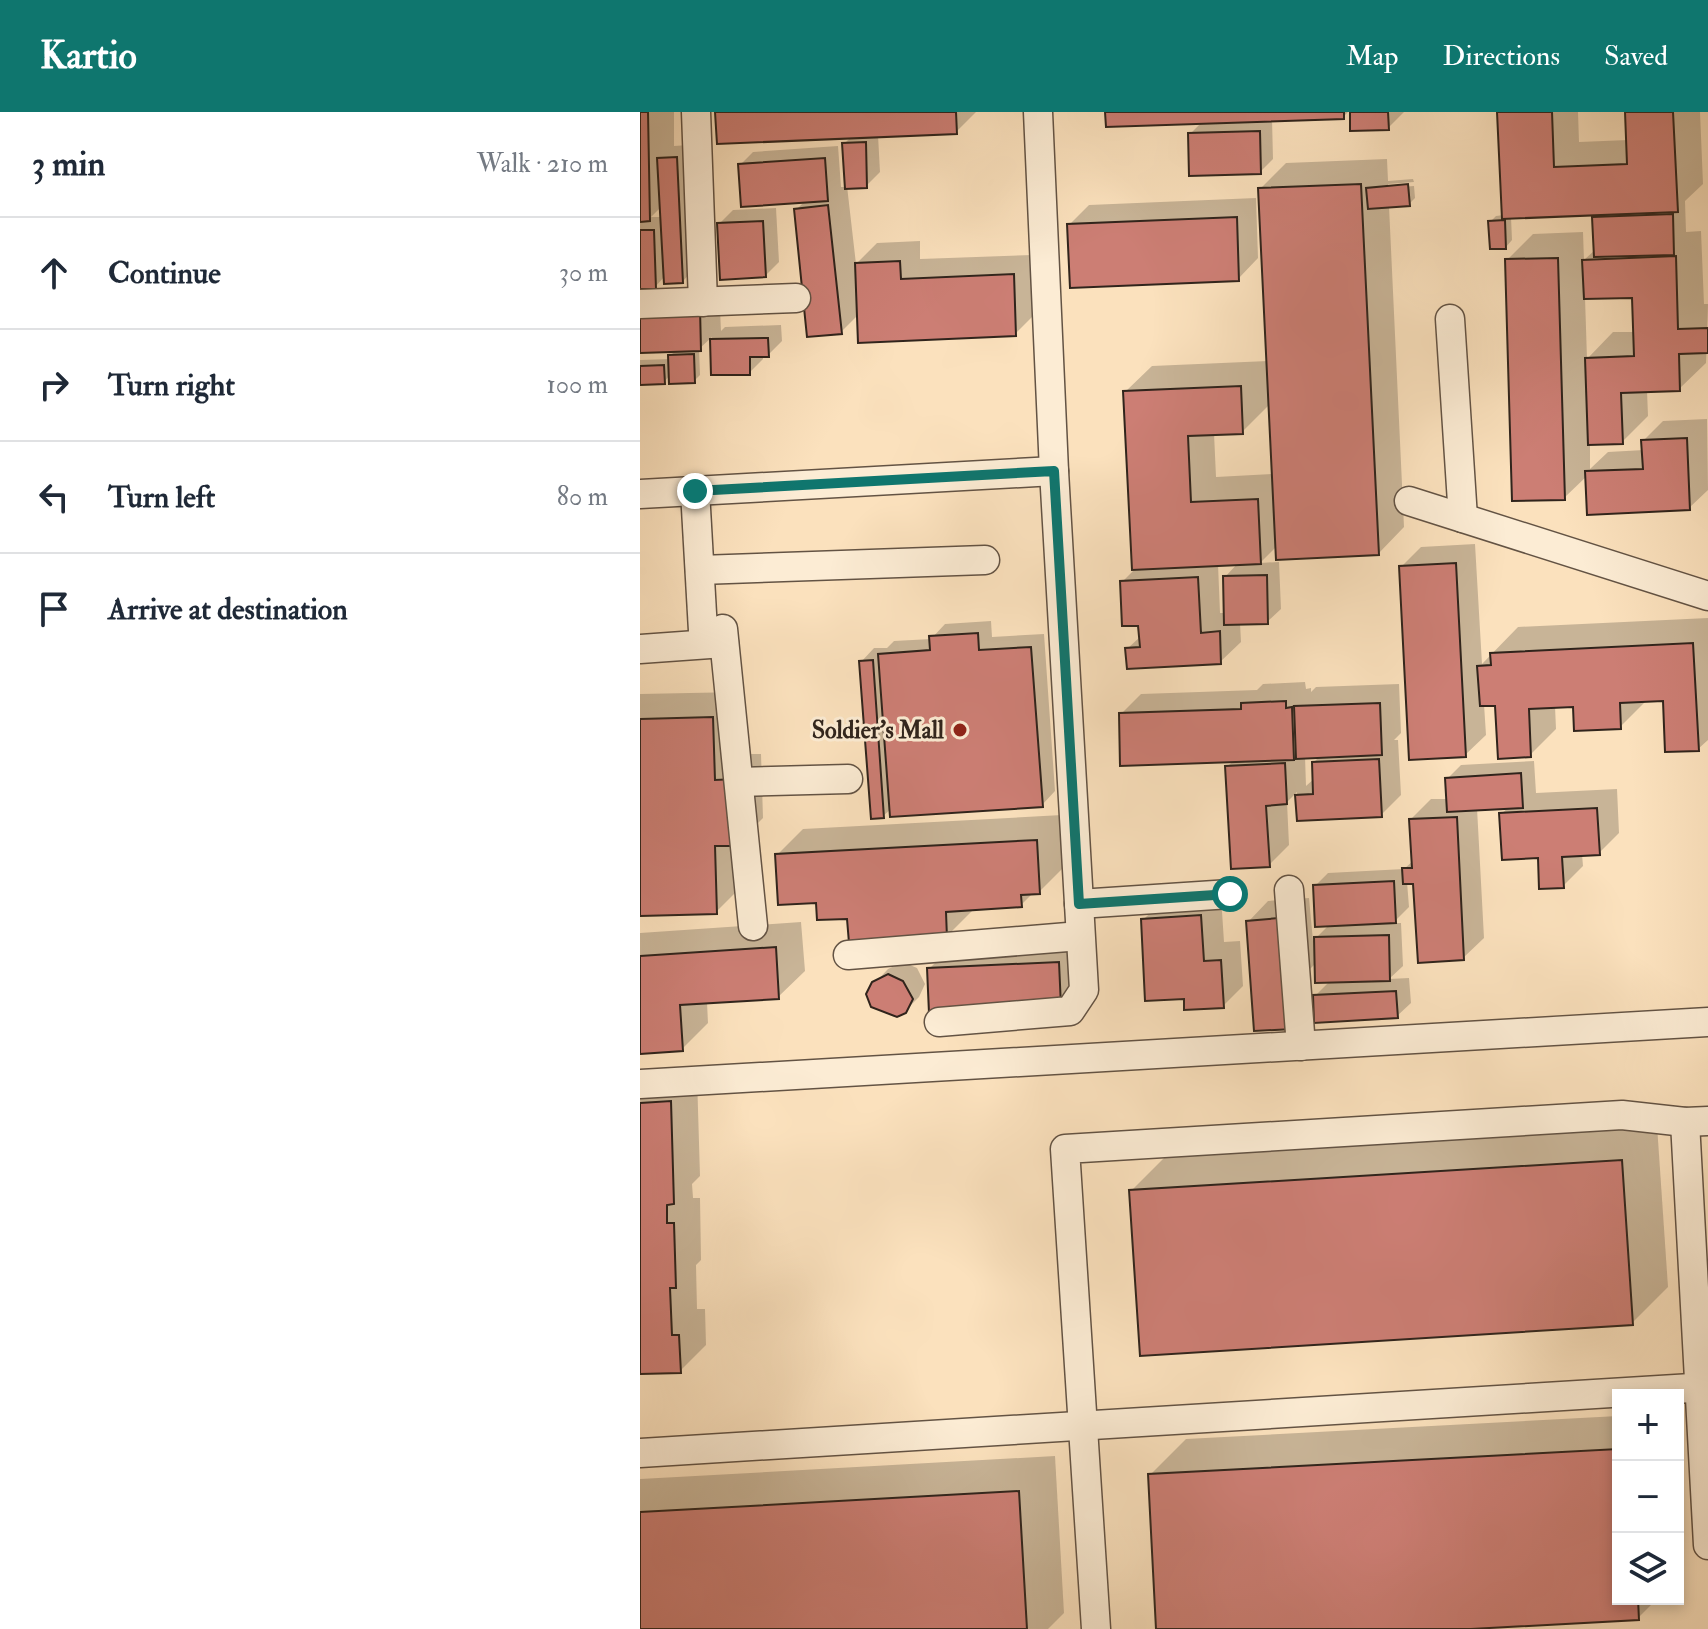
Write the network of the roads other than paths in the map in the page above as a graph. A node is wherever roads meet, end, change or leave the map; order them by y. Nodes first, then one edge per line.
1 (696, 112) edge
2 (1038, 112) edge
3 (796, 298) dead end
4 (703, 302) junction
5 (640, 304) edge
6 (1450, 319) dead end
7 (1054, 471) junction
8 (695, 491) junction
9 (640, 494) edge
10 (1409, 501) dead end
11 (1463, 518) junction
12 (985, 560) dead end
13 (700, 570) junction
14 (1708, 596) edge
15 (717, 634) junction
16 (640, 649) edge
17 (848, 779) dead end
18 (739, 782) junction
19 (1289, 890) dead end
20 (1230, 894) dead end
21 (1079, 904) junction
22 (753, 926) dead end
23 (1080, 936) junction
24 (848, 955) dead end
25 (939, 1022) dead end
26 (1708, 1022) edge
27 (1301, 1046) junction
28 (640, 1084) edge
29 (1696, 1121) edge
30 (1703, 1387) edge
31 (1083, 1427) junction
32 (640, 1453) edge
33 (1708, 1545) edge
34 (1096, 1629) edge

1 - 4 street
2 - 7 street
3 - 4 street
4 - 5 street
6 - 11 street
7 - 8 street
7 - 21 street
8 - 9 street
8 - 13 street
10 - 11 street
11 - 14 street
12 - 13 street
13 - 15 street
15 - 16 street
15 - 18 street
17 - 18 street
18 - 22 street
19 - 27 street
20 - 21 street
21 - 23 street
23 - 24 street
23 - 25 street
26 - 27 street
27 - 28 street
29 - 30 street
29 - 31 street
30 - 31 street
30 - 33 street
31 - 32 street
31 - 34 street

